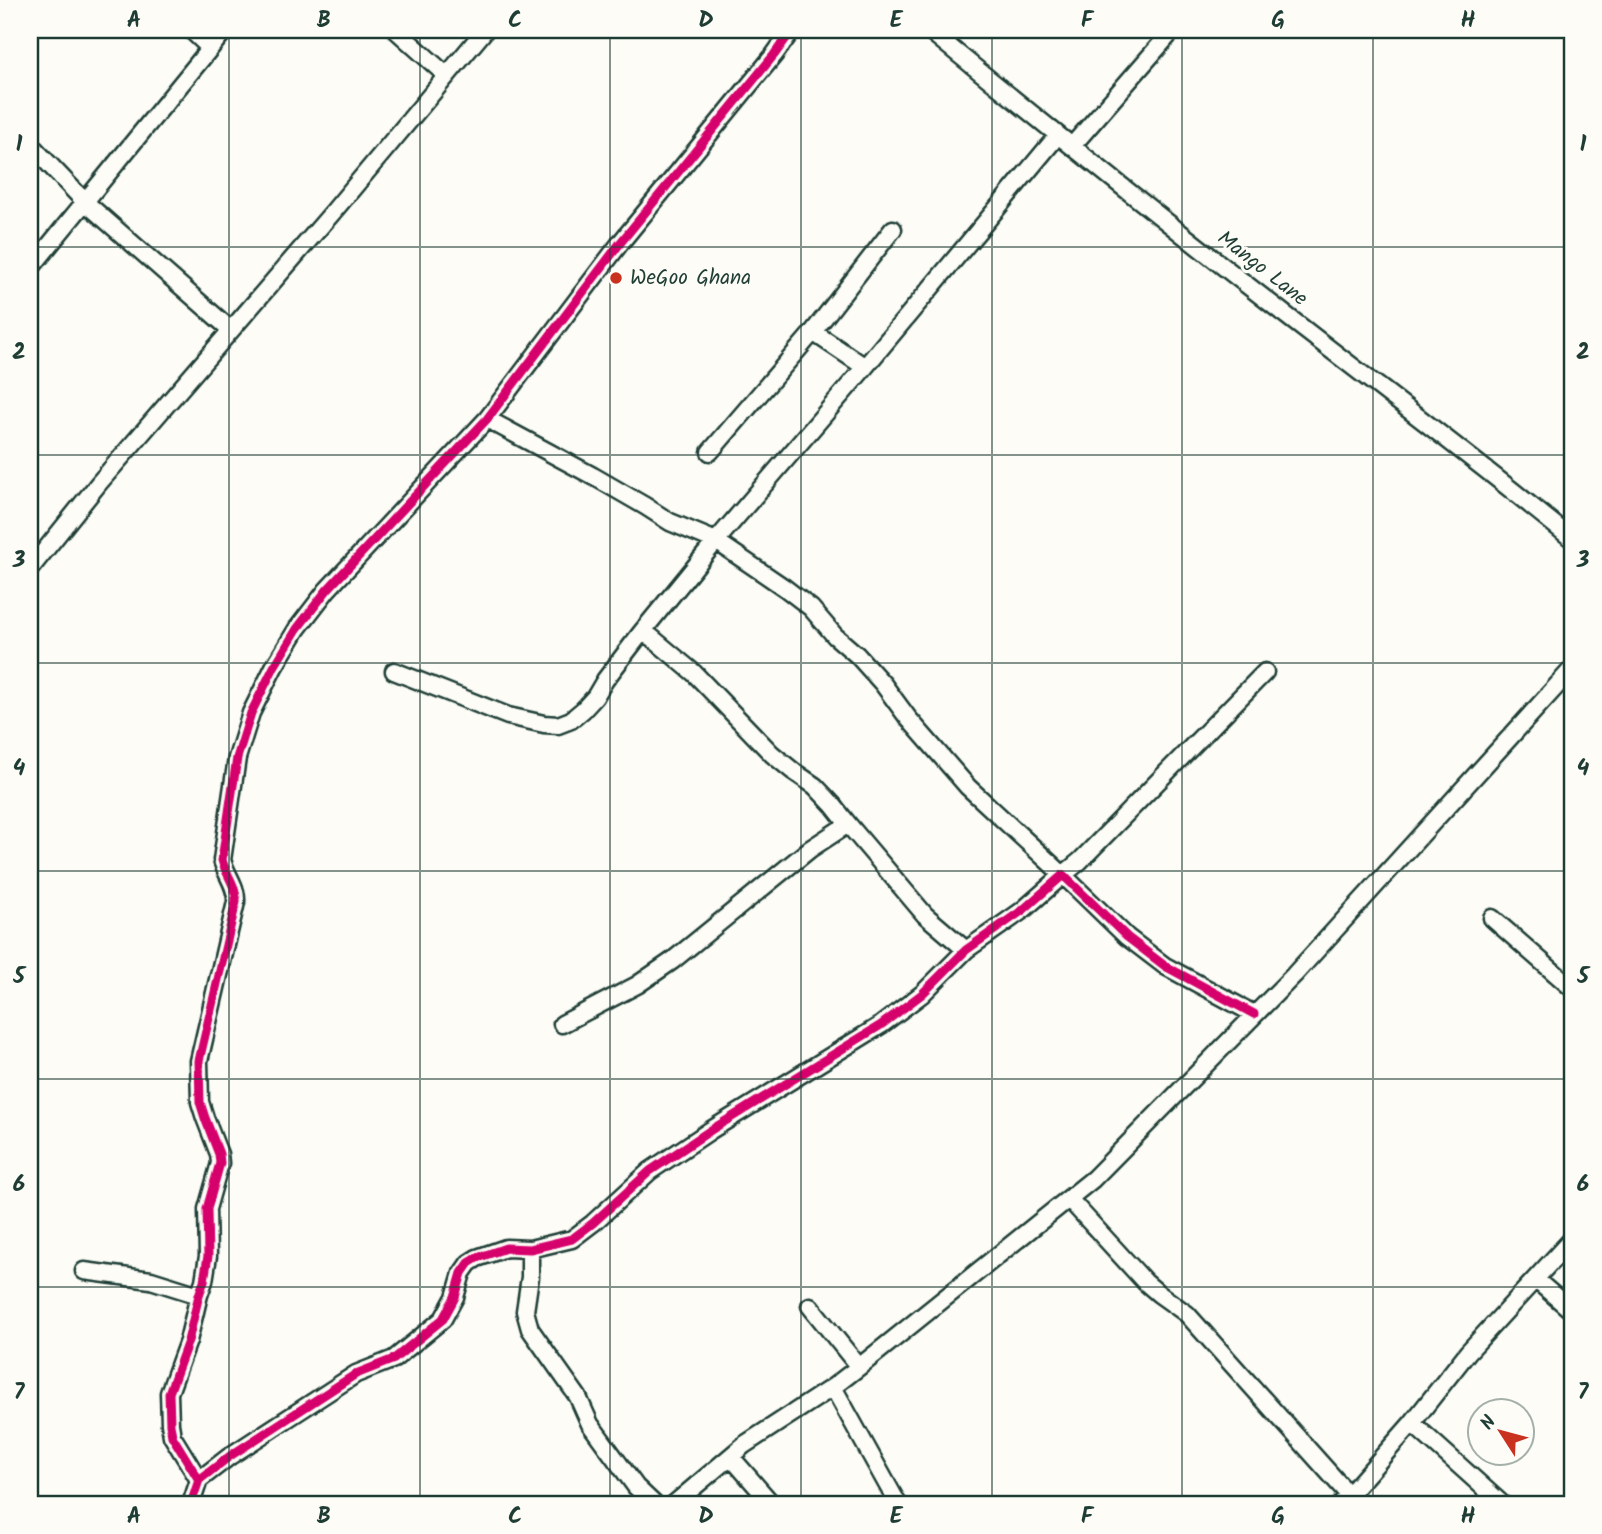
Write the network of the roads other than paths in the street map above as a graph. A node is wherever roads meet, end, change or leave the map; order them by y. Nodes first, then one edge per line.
1 (191, 30) edge
2 (225, 30) edge
3 (396, 30) edge
4 (485, 30) edge
5 (792, 30) edge
6 (929, 30) edge
7 (1173, 30) edge
8 (211, 48) junction
9 (447, 76) junction
10 (1058, 135) junction
11 (30, 144) edge
12 (1072, 146) junction
13 (85, 202) junction
14 (893, 229) dead end
15 (30, 269) edge
16 (231, 330) junction
17 (813, 332) junction
18 (864, 367) junction
19 (488, 419) junction
20 (710, 452) dead end
21 (1572, 539) edge
22 (716, 541) junction
23 (30, 569) edge
24 (641, 633) junction
25 (1572, 669) edge
26 (394, 671) dead end
27 (1265, 672) dead end
28 (848, 824) junction
29 (1063, 875) junction
30 (1492, 918) dead end
31 (966, 950) junction
32 (1572, 988) edge
33 (1254, 1014) junction
34 (562, 1024) dead end
35 (1070, 1200) junction
36 (1572, 1239) edge
37 (530, 1249) junction
38 (84, 1271) dead end
39 (1535, 1279) junction
40 (199, 1295) junction
41 (810, 1306) dead end
42 (1572, 1311) edge
43 (859, 1367) junction
44 (833, 1387) junction
45 (1412, 1423) junction
46 (730, 1457) junction
47 (199, 1480) junction
48 (1345, 1500) edge
49 (191, 1504) edge
50 (654, 1504) edge
51 (674, 1504) edge
52 (772, 1504) edge
53 (898, 1504) edge
54 (1502, 1504) edge

1 - 8 street
2 - 8 street
3 - 9 street
4 - 9 street
5 - 19 street
6 - 10 street, Mango Lane
7 - 12 street
8 - 13 street
9 - 16 street
10 - 12 street, Mango Lane
10 - 18 street
11 - 13 street
12 - 21 street, Mango Lane
13 - 15 street
13 - 16 street
14 - 17 street
16 - 23 street
17 - 18 street
17 - 20 street
18 - 22 street
19 - 22 street
19 - 40 street
22 - 24 street
22 - 29 street
24 - 26 street
24 - 28 street
25 - 33 street
27 - 29 street
28 - 31 street
28 - 34 street
29 - 31 street
29 - 33 street
30 - 32 street
31 - 37 street
33 - 35 street
35 - 43 street
35 - 48 street
36 - 39 street
37 - 47 street
37 - 50 street
38 - 40 street
39 - 42 street
39 - 45 street
40 - 47 street
41 - 43 street
43 - 44 street
44 - 46 street
44 - 53 street
45 - 48 street
45 - 54 street
46 - 51 street
46 - 52 street
47 - 49 street

